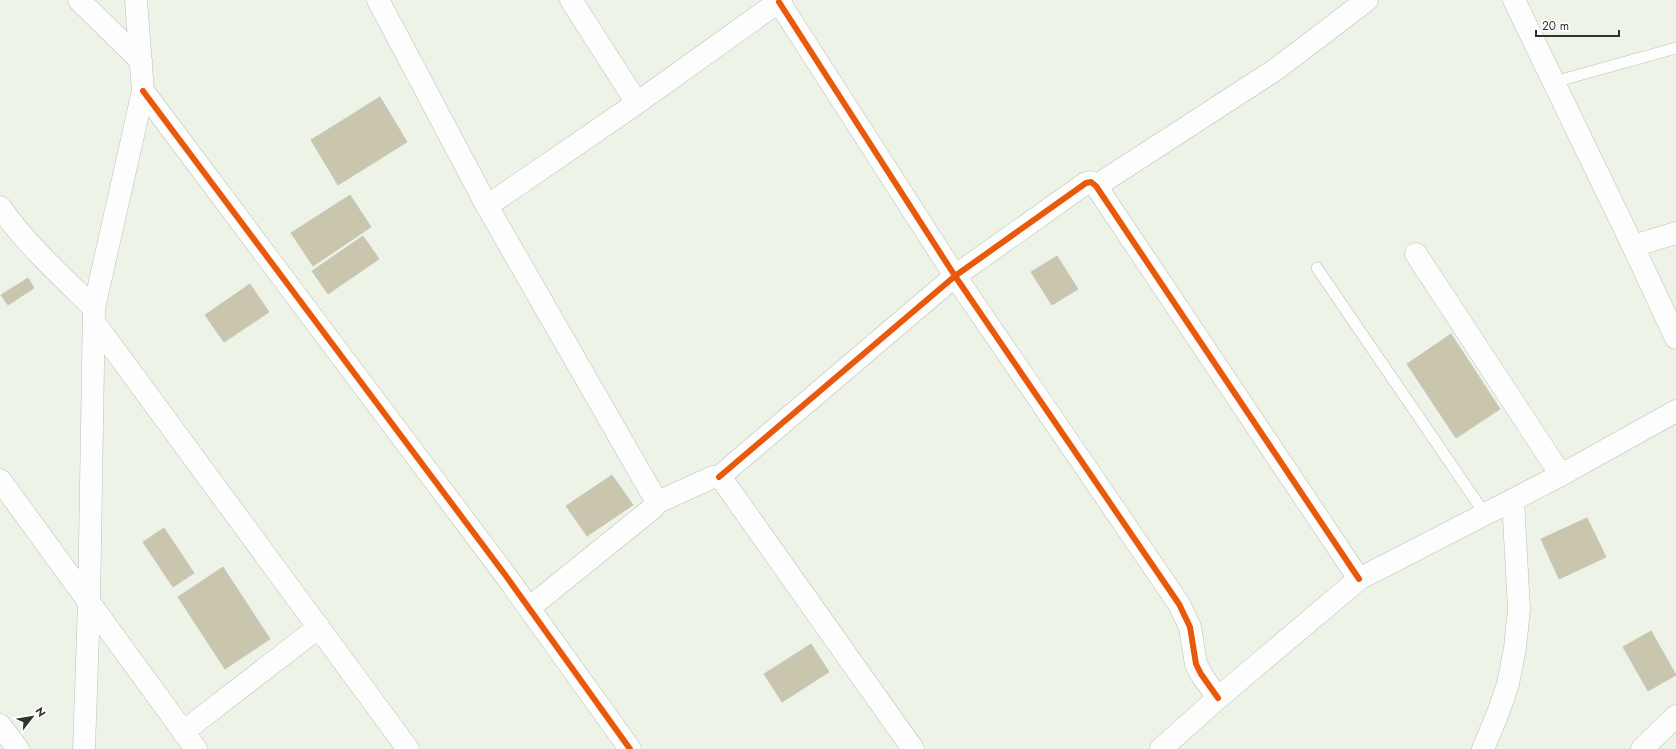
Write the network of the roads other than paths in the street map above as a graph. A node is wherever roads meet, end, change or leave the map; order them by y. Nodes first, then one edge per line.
1 (79, 0) edge
2 (136, 0) edge
3 (378, 0) edge
4 (571, 0) edge
5 (1367, 0) edge
6 (1514, 0) edge
7 (780, 1) edge
8 (1676, 48) edge
9 (141, 61) junction
10 (1554, 82) junction
11 (143, 91) junction
12 (637, 103) junction
13 (1096, 186) junction
14 (487, 206) junction
15 (0, 207) edge
16 (1676, 233) edge
17 (1633, 246) junction
18 (1416, 254) dead end
19 (1317, 268) dead end
20 (955, 276) junction
21 (94, 315) junction
22 (1676, 338) edge
23 (1676, 411) edge
24 (1561, 475) junction
25 (719, 477) junction
26 (0, 480) edge
27 (1513, 500) junction
28 (656, 503) junction
29 (1485, 514) junction
30 (1359, 579) junction
31 (89, 604) junction
32 (529, 608) junction
33 (319, 628) junction
34 (1218, 698) junction
35 (1676, 716) edge
36 (0, 726) edge
37 (183, 732) junction
38 (18, 749) edge
39 (84, 749) edge
40 (196, 749) edge
41 (408, 749) edge
42 (630, 749) edge
43 (913, 749) edge
44 (1161, 749) edge
45 (1483, 749) edge
46 (1642, 749) edge

1 - 9 street
2 - 9 street
3 - 14 street
4 - 12 street
5 - 13 street
6 - 10 street
7 - 12 street
7 - 20 street
8 - 10 lane
9 - 11 street
10 - 17 street
11 - 21 street
11 - 32 street
12 - 14 street
13 - 20 street
13 - 30 street
14 - 28 street
15 - 21 street
16 - 17 street
17 - 22 street
18 - 24 street
19 - 29 lane
20 - 25 street
20 - 34 street
21 - 31 street
21 - 33 street
23 - 24 street
24 - 27 street
25 - 28 street
25 - 43 street
26 - 31 street
27 - 29 street
27 - 45 street
28 - 32 street
29 - 30 street
30 - 34 street
31 - 37 street
31 - 39 street
32 - 42 street
33 - 37 street
33 - 41 street
34 - 44 street
35 - 46 street
36 - 38 street
37 - 40 street

